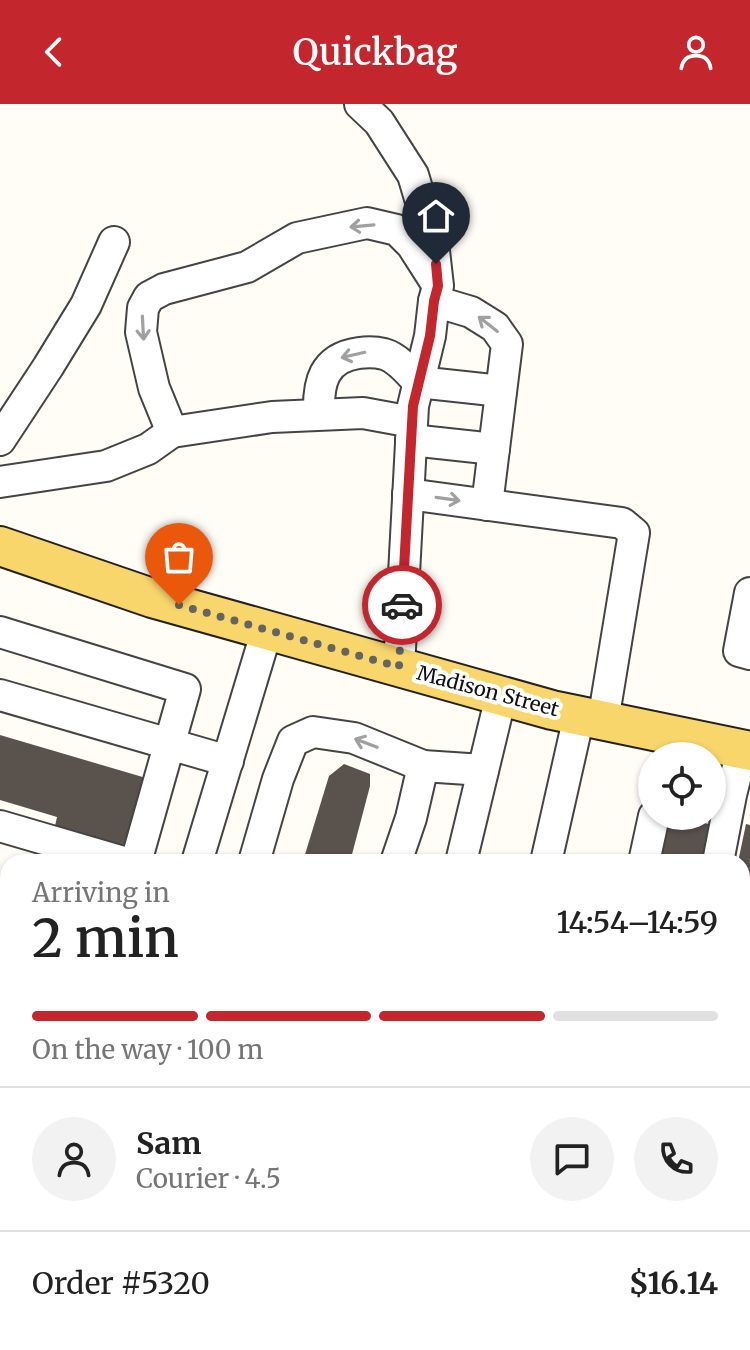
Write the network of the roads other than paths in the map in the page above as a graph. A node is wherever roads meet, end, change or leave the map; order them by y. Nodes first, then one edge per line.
1 (360, 104) edge
2 (114, 242) dead end
3 (436, 294) junction
4 (418, 382) junction
5 (501, 391) junction
6 (319, 414) junction
7 (411, 431) junction
8 (172, 432) junction
9 (0, 440) edge
10 (494, 449) junction
11 (0, 482) edge
12 (408, 494) junction
13 (487, 505) junction
14 (0, 546) edge
15 (750, 593) edge
16 (267, 630) junction
17 (0, 632) edge
18 (750, 654) edge
19 (399, 667) junction
20 (0, 695) edge
21 (501, 696) junction
22 (591, 718) junction
23 (659, 742) edge
24 (170, 745) junction
25 (726, 750) edge
26 (746, 751) edge
27 (228, 761) junction
28 (423, 766) junction
29 (483, 770) junction
30 (0, 826) edge
31 (651, 830) edge
32 (96, 854) edge
33 (138, 854) edge
34 (199, 854) edge
35 (256, 854) edge
36 (399, 854) edge
37 (463, 854) edge
38 (548, 854) edge
39 (646, 854) edge
40 (720, 854) edge

1 - 3 street
2 - 9 street
3 - 4 street
5 -> 3 street
3 -> 8 street
4 - 5 street
4 -> 6 street
4 - 7 street
5 - 10 street
6 - 7 street
6 - 8 street
7 - 10 street
7 - 12 street
8 - 11 street
10 - 13 street
12 -> 13 street
12 - 19 street
13 - 22 street
14 - 16 main road, Madison Street
15 - 18 street
16 - 19 main road, Madison Street
16 - 27 street
17 - 24 street
19 - 21 main road, Madison Street
20 - 24 street
21 - 22 main road, Madison Street
21 - 29 street
22 - 23 main road, Madison Street
22 - 38 street
24 - 27 street
24 - 33 street
25 - 26 main road, Madison Street
26 - 40 street
27 - 34 street
28 - 29 street
28 -> 35 street
28 - 36 street
29 - 37 street
30 - 32 street
31 - 39 street

